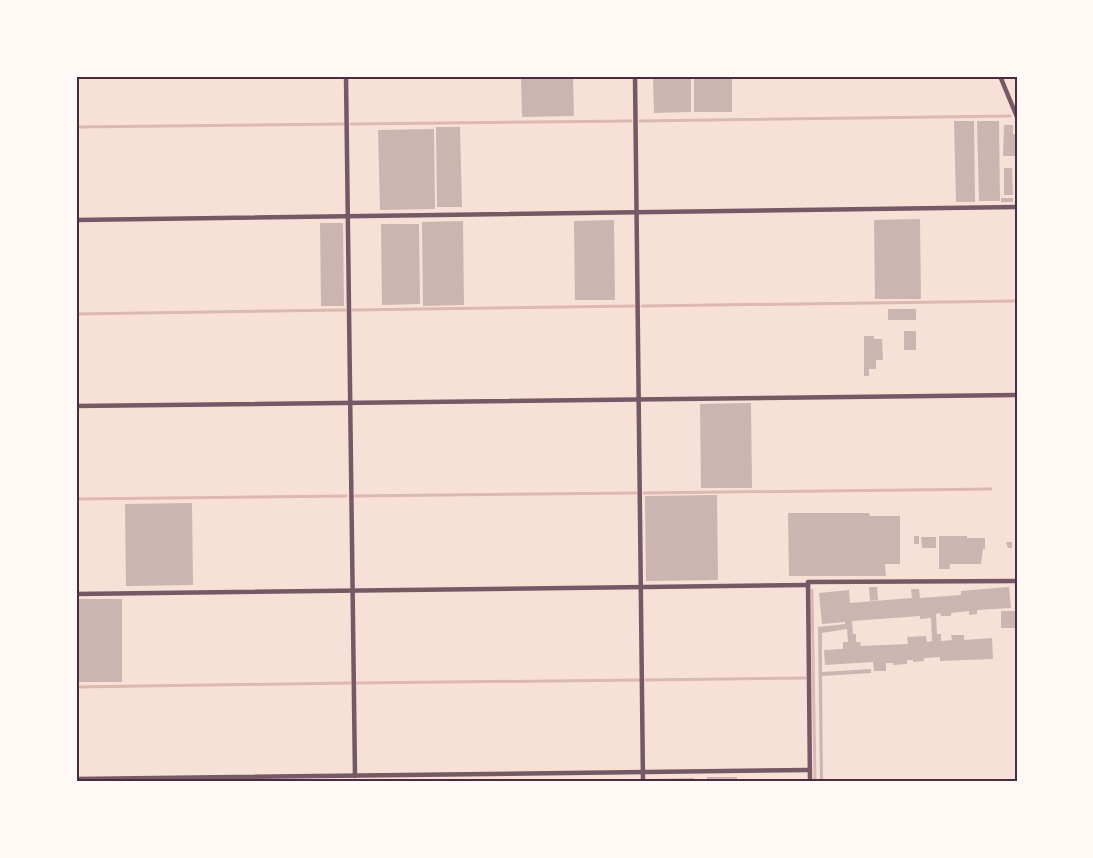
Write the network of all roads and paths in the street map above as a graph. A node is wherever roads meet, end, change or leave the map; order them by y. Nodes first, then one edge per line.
1 (346, 76) edge
2 (635, 76) edge
3 (1000, 76) edge
4 (1017, 117) edge
5 (1017, 207) edge
6 (637, 213) junction
7 (348, 217) junction
8 (76, 220) edge
9 (1017, 395) edge
10 (639, 399) junction
11 (350, 403) junction
12 (76, 406) edge
13 (1017, 581) edge
14 (808, 585) junction
15 (642, 587) junction
16 (353, 590) junction
17 (76, 594) edge
18 (809, 770) junction
19 (643, 773) junction
20 (355, 776) junction
21 (76, 779) edge
22 (364, 779) edge
23 (643, 782) edge
24 (810, 782) edge

1 - 7 street
2 - 6 street
3 - 4 street
5 - 6 street
6 - 7 street
6 - 10 street
7 - 8 street
7 - 11 street
9 - 10 street
10 - 11 street
10 - 15 street
11 - 12 street
11 - 16 street
13 - 14 street
14 - 15 street
14 - 18 street
15 - 16 street
15 - 19 street
16 - 17 street
16 - 20 street
18 - 19 street
18 - 24 street
19 - 22 street
19 - 23 street
20 - 21 street
20 - 22 street

